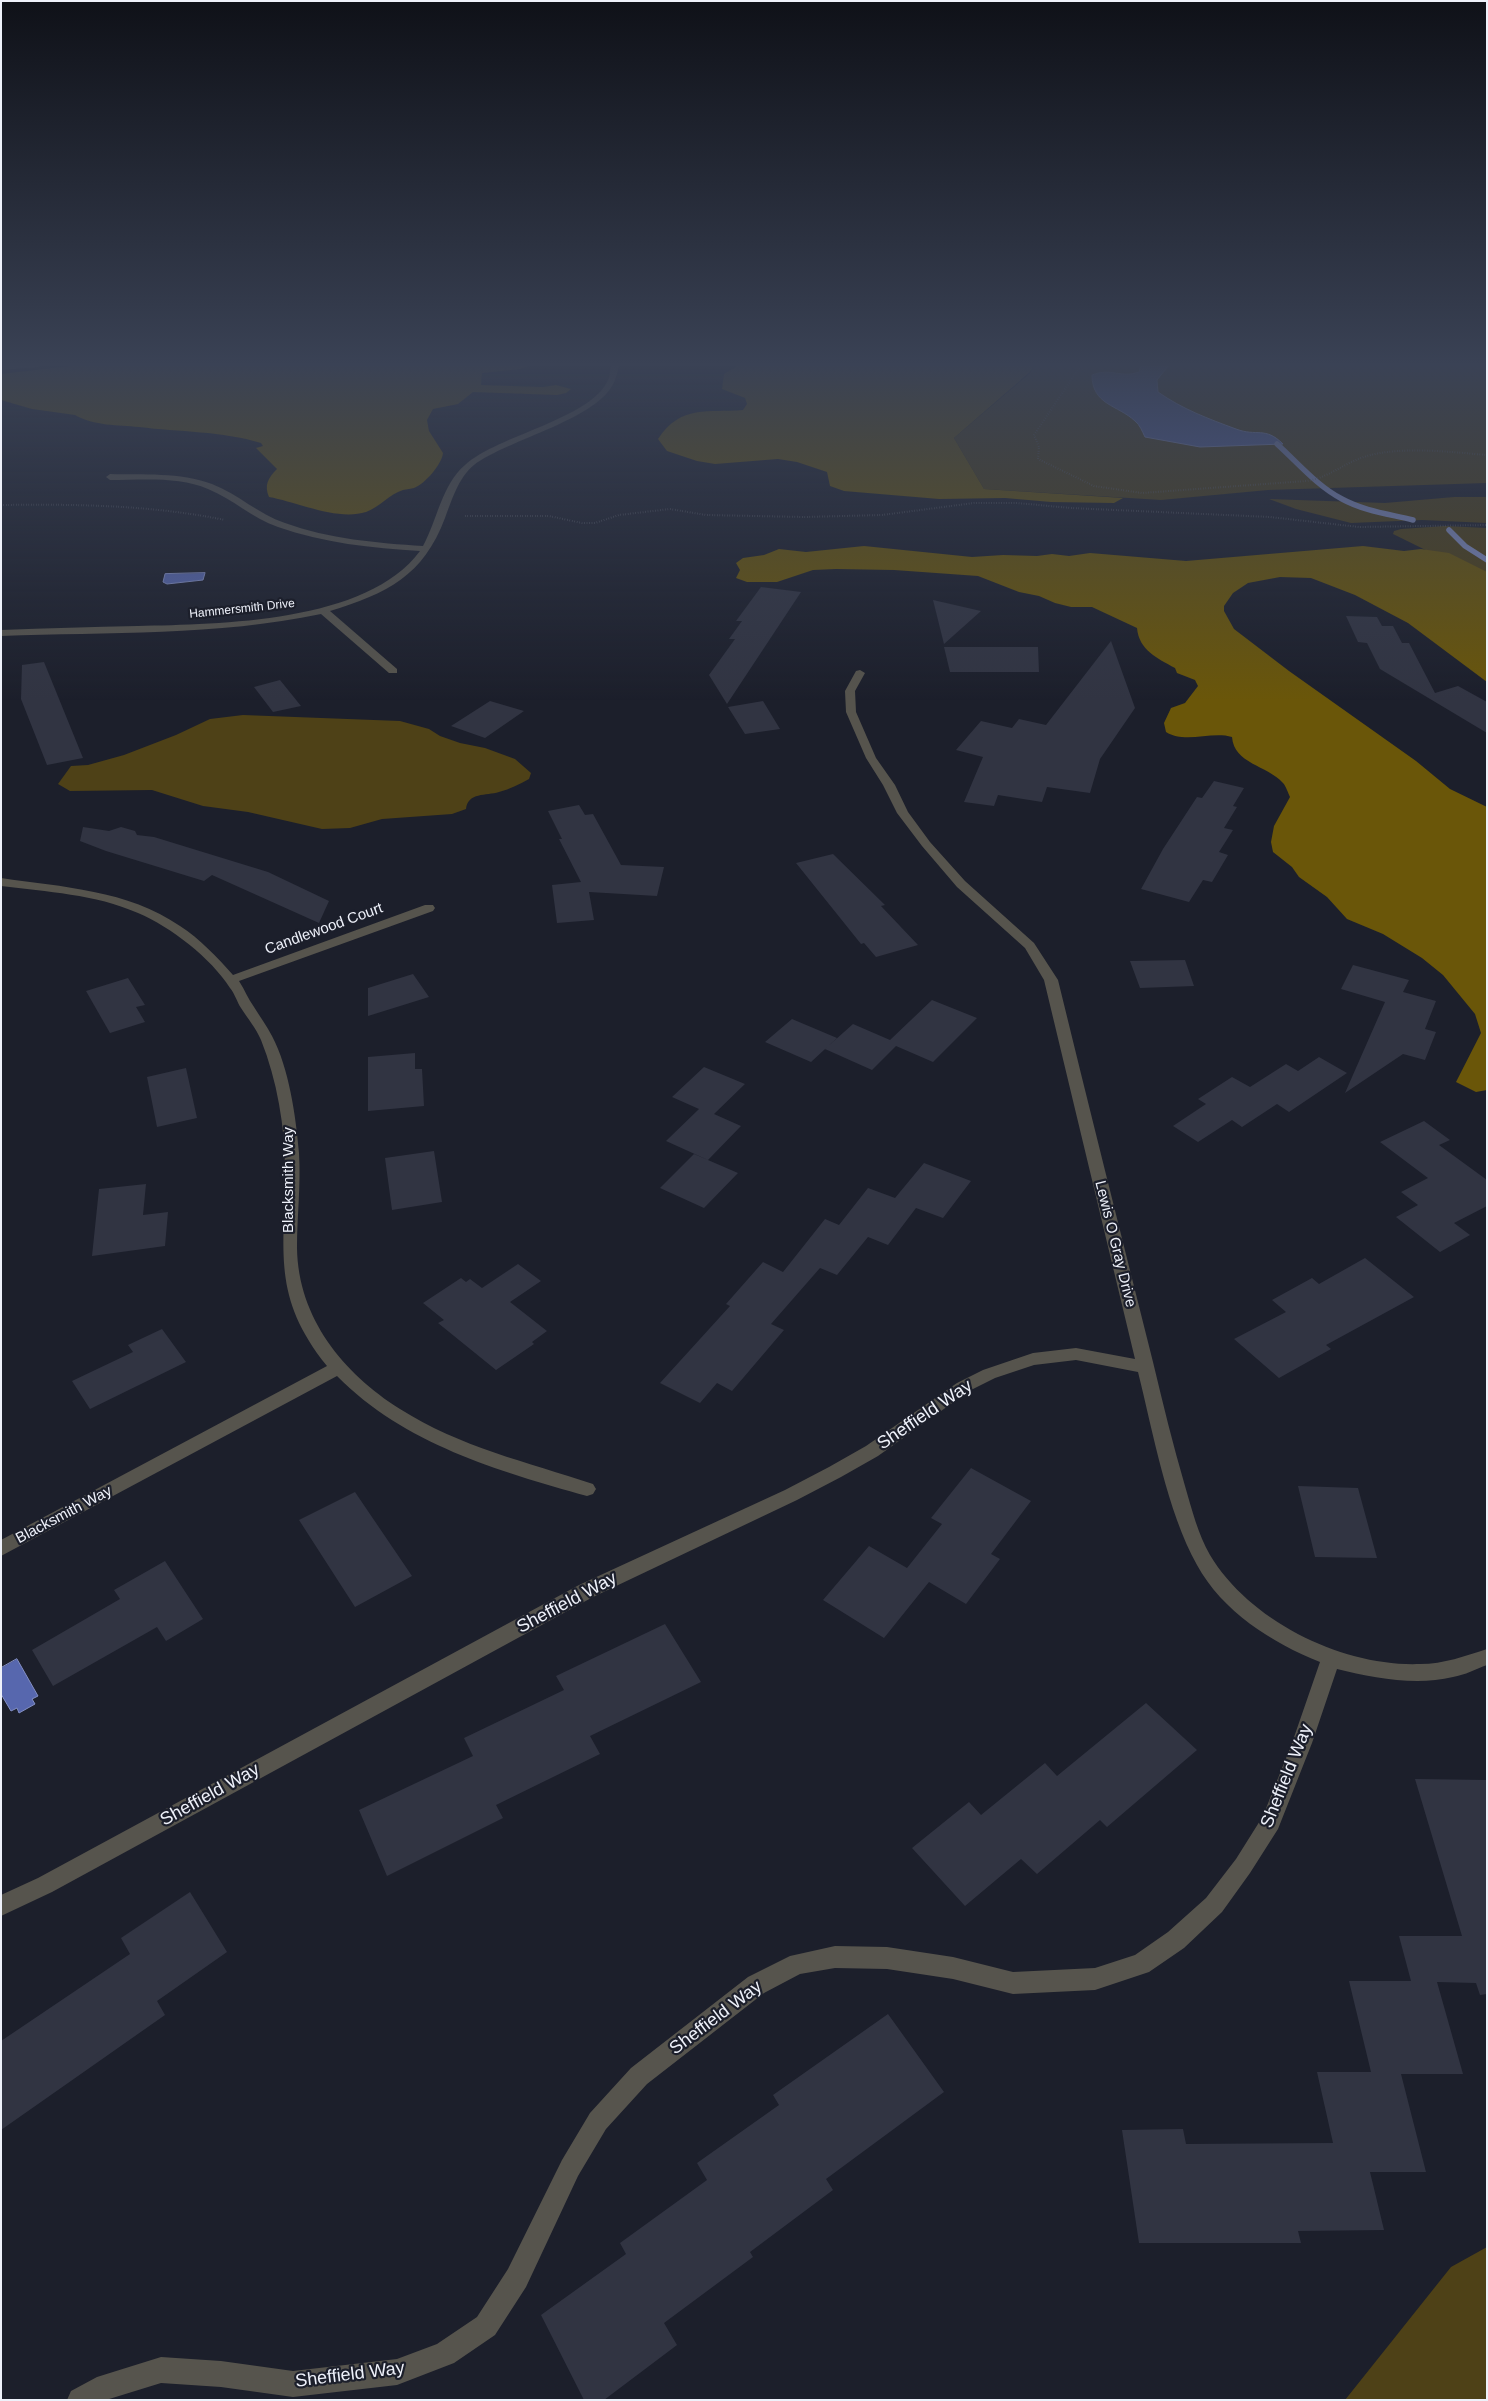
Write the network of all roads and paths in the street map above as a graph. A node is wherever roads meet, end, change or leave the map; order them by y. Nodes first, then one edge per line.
1 (111, 477) edge
2 (460, 477) edge
3 (1075, 477) edge
4 (1329, 477) edge
5 (1, 504) edge
6 (442, 516) junction
7 (271, 521) junction
8 (1487, 526) edge
9 (427, 549) junction
10 (323, 610) junction
11 (1, 632) edge
12 (393, 671) dead end
13 (860, 673) dead end
14 (1, 882) edge
15 (430, 908) dead end
16 (230, 980) junction
17 (1145, 1367) junction
18 (338, 1368) junction
19 (588, 1489) dead end
20 (1, 1549) edge
21 (1331, 1657) junction
22 (1487, 1657) edge
23 (1, 1906) edge
24 (80, 2400) edge

1 - 7 street
2 - 6 street, Hammersmith Drive
3 - 4 path
5 - 7 path
6 - 8 path
6 - 9 street, Hammersmith Drive
7 - 9 street
9 - 10 street, Hammersmith Drive
10 - 11 street, Hammersmith Drive
10 - 12 street
13 - 17 street, Lewis O Gray Drive
14 - 16 street, Blacksmith Way
15 - 16 street, Candlewood Court
16 - 18 street, Blacksmith Way
17 - 21 street, Lewis O Gray Drive
17 - 23 street, Sheffield Way
18 - 19 street, Blacksmith Way
18 - 20 street, Blacksmith Way
21 - 22 street, Lewis O Gray Drive
21 - 24 street, Sheffield Way

